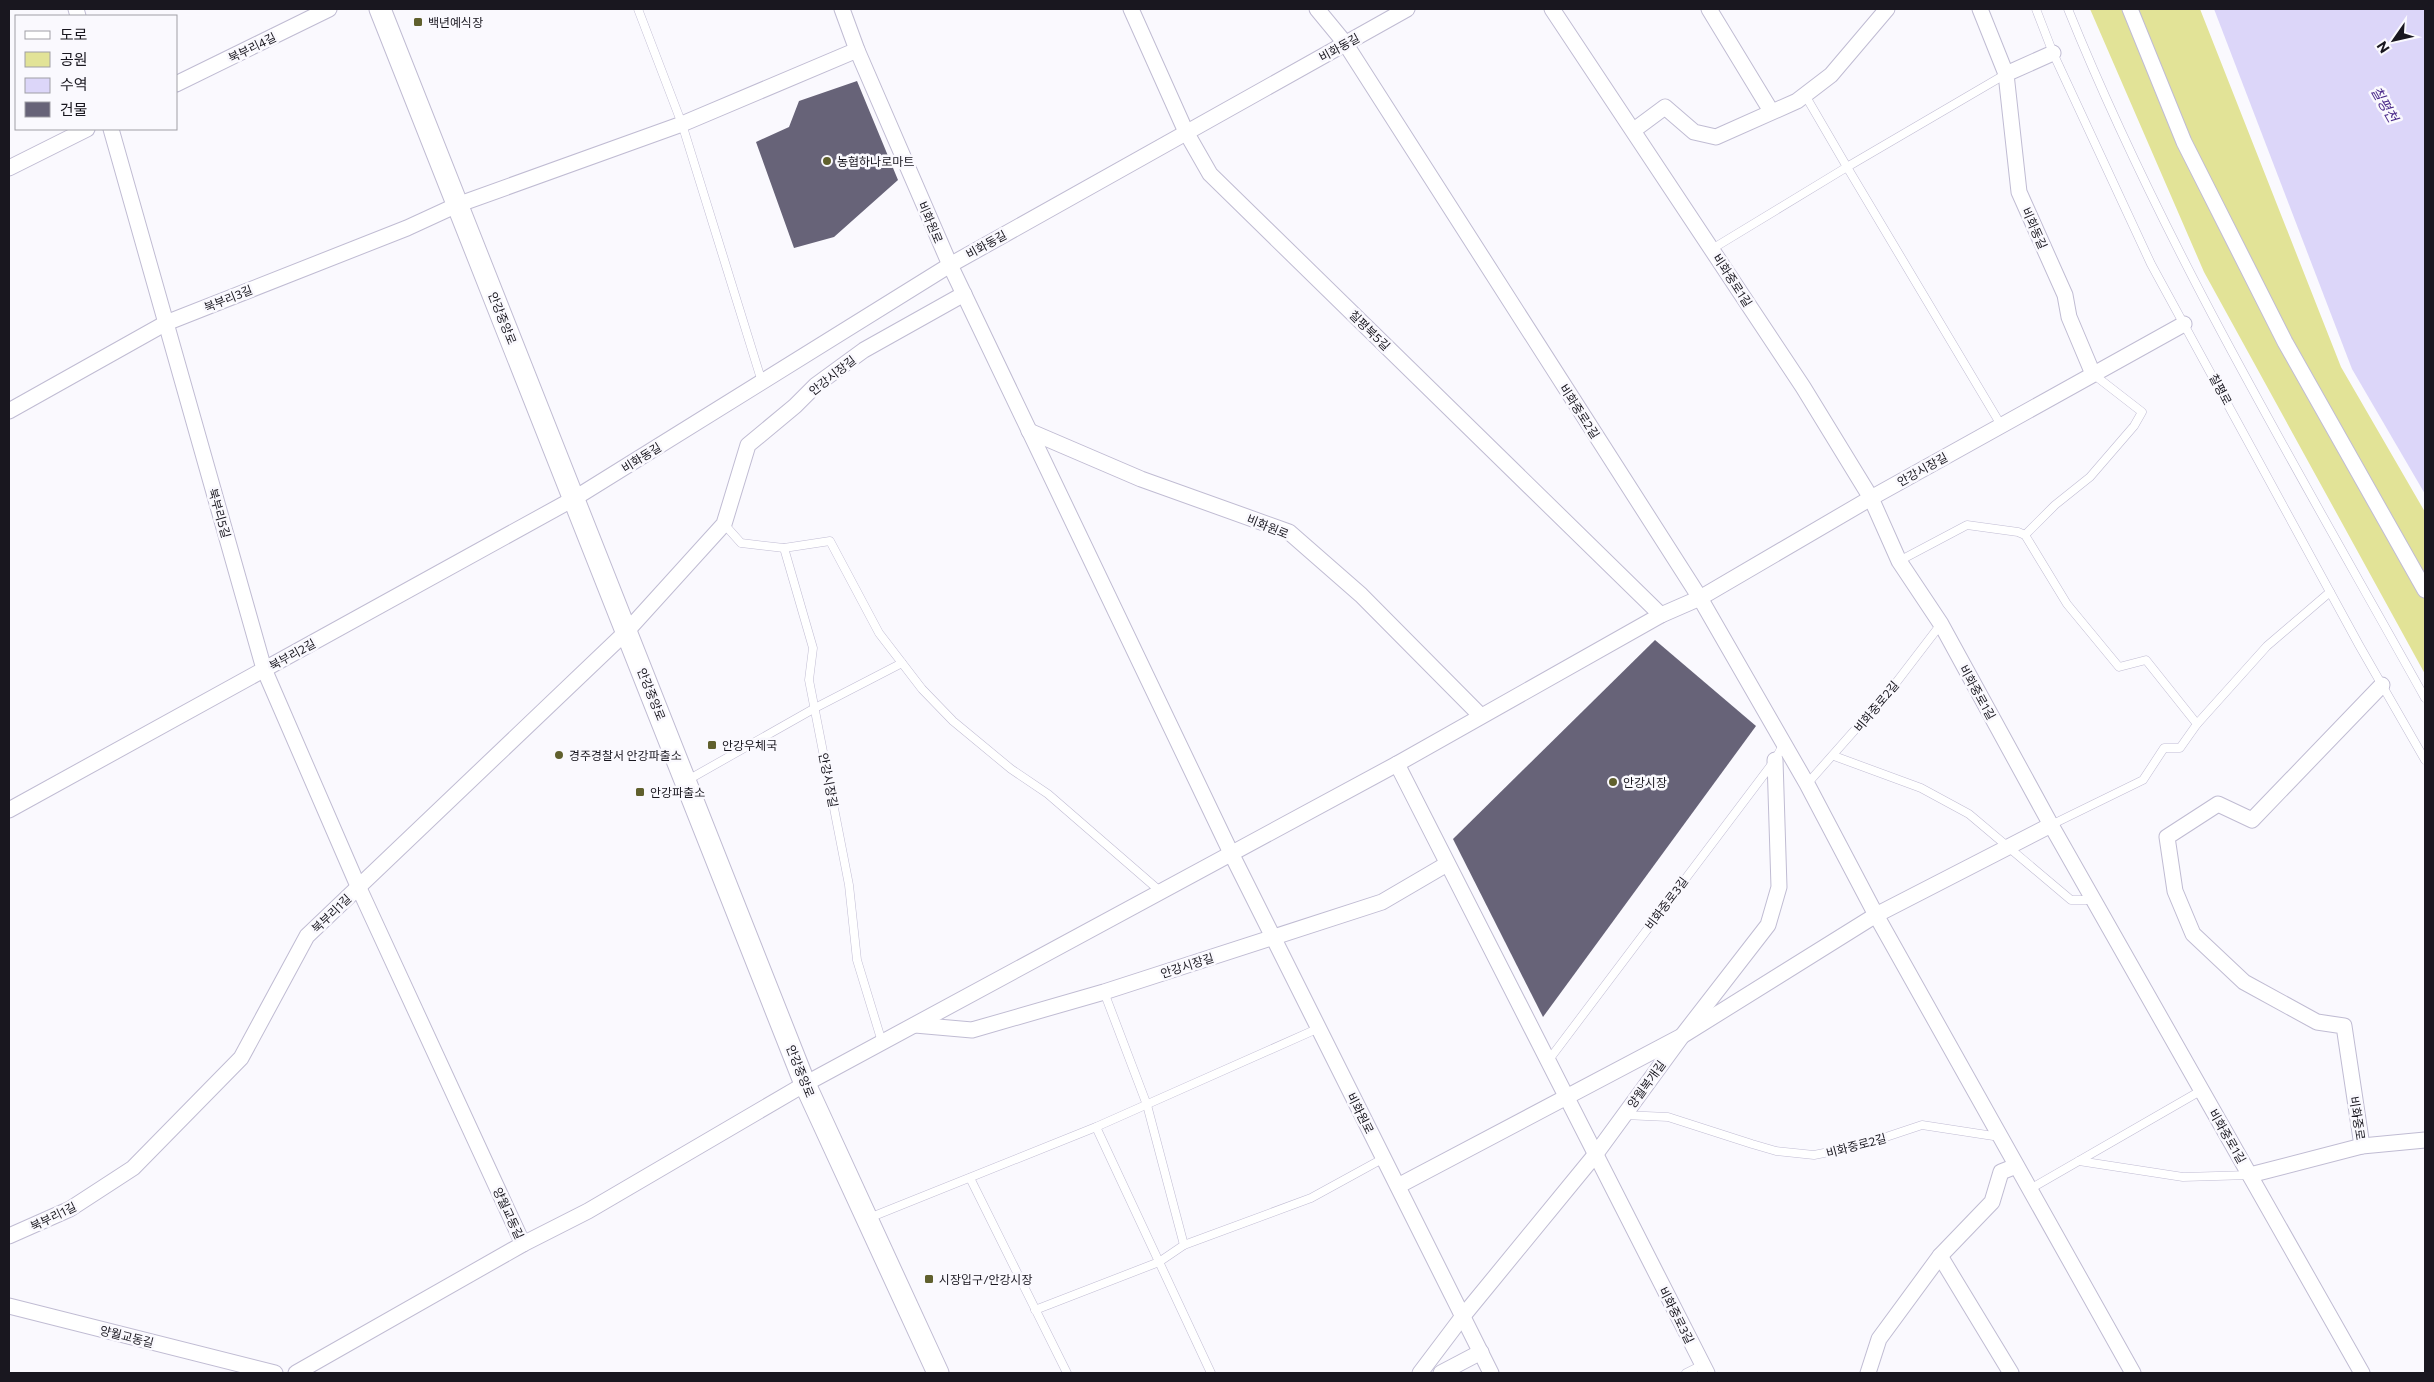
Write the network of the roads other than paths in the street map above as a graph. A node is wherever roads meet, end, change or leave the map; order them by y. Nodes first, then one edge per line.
1 (328, 9) edge
2 (380, 9) edge
3 (638, 9) edge
4 (842, 9) edge
5 (1131, 9) edge
6 (1317, 9) edge
7 (1407, 9) edge
8 (1552, 9) edge
9 (1709, 9) edge
10 (1887, 9) edge
11 (1980, 9) edge
12 (2036, 9) edge
13 (2068, 9) edge
14 (2130, 9) edge
15 (1345, 43) junction
16 (857, 50) junction
17 (2052, 53) junction
18 (2006, 74) junction
19 (178, 83) edge
20 (1806, 95) junction
21 (1771, 111) junction
22 (682, 124) junction
23 (85, 130) edge
24 (110, 130) edge
25 (1634, 130) junction
26 (1186, 132) junction
27 (1847, 167) junction
28 (9, 168) edge
29 (457, 205) junction
30 (1712, 249) junction
31 (950, 264) junction
32 (964, 294) junction
33 (166, 323) junction
34 (2184, 324) junction
35 (2093, 374) junction
36 (762, 382) junction
37 (9, 411) edge
38 (2002, 425) junction
39 (1029, 431) junction
40 (575, 498) junction
41 (1870, 498) junction
42 (724, 524) junction
43 (2025, 535) junction
44 (784, 548) junction
45 (1899, 561) junction
46 (2425, 590) edge
47 (2330, 592) junction
48 (1700, 598) junction
49 (1661, 614) junction
50 (1941, 624) junction
51 (627, 630) junction
52 (902, 663) junction
53 (264, 669) junction
54 (2382, 685) junction
55 (2425, 698) edge
56 (815, 708) junction
57 (1480, 716) junction
58 (2197, 724) junction
59 (1783, 745) junction
60 (1834, 756) junction
61 (1775, 760) junction
62 (2425, 760) edge
63 (1397, 764) junction
64 (686, 780) junction
65 (1807, 784) junction
66 (9, 810) edge
67 (2051, 826) junction
68 (2009, 848) junction
69 (1232, 853) junction
70 (1447, 864) junction
71 (358, 886) junction
72 (1160, 892) junction
73 (2093, 900) junction
74 (1876, 915) junction
75 (1274, 937) junction
76 (1104, 992) junction
77 (915, 1025) junction
78 (1319, 1028) junction
79 (1682, 1036) junction
80 (882, 1042) junction
81 (1548, 1061) junction
82 (805, 1084) junction
83 (2202, 1090) junction
84 (1565, 1096) junction
85 (1146, 1105) junction
86 (1624, 1116) junction
87 (1096, 1127) junction
88 (2000, 1137) junction
89 (2425, 1140) edge
90 (2362, 1146) junction
91 (1596, 1155) junction
92 (1384, 1158) junction
93 (2079, 1161) junction
94 (2016, 1166) junction
95 (2250, 1175) junction
96 (970, 1178) junction
97 (1398, 1186) junction
98 (2030, 1189) junction
99 (867, 1219) junction
100 (9, 1236) edge
101 (524, 1244) junction
102 (1184, 1245) junction
103 (1940, 1256) junction
104 (1159, 1262) junction
105 (9, 1306) edge
106 (1035, 1310) junction
107 (1463, 1316) junction
108 (1481, 1352) junction
109 (1704, 1369) edge
110 (275, 1373) edge
111 (296, 1373) edge
112 (938, 1373) edge
113 (1067, 1373) edge
114 (1211, 1373) edge
115 (1420, 1373) edge
116 (1441, 1373) edge
117 (1491, 1373) edge
118 (1686, 1373) edge
119 (1868, 1373) edge
120 (2011, 1373) edge
121 (2133, 1373) edge
122 (2362, 1373) edge

1 - 19 street, 북부리4길
2 - 29 main road, 안강중앙로
3 - 22 lane
4 - 16 street, 비화원로
5 - 26 street, 칠평북5길
6 - 15 street
7 - 15 street, 비화동길
8 - 25 street, 비화중로1길
9 - 21 street
10 - 20 street
11 - 18 street, 비화동길
12 - 17 lane, 칠평로
13 - 55 lane
14 - 46 street
15 - 26 street, 비화동길
15 - 48 street, 비화중로2길
16 - 22 street
16 - 31 street, 비화원로
17 - 18 street
17 - 34 lane, 칠평로
18 - 27 lane
18 - 35 street, 비화동길
20 - 21 street
20 - 27 lane
21 - 25 street
22 - 29 street
22 - 36 lane
23 - 28 street
24 - 33 street, 북부리5길
25 - 30 street, 비화중로1길
26 - 31 street, 비화동길
26 - 49 street, 칠평북5길
27 - 30 lane
27 - 38 lane
29 - 33 street, 북부리3길
29 - 40 main road, 안강중앙로
30 - 41 street, 비화중로1길
31 - 32 street, 비화원로
31 - 36 street, 비화동길
32 - 39 street, 비화원로
32 - 42 street, 안강시장길
33 - 37 street, 북부리3길
33 - 53 street, 북부리5길
34 - 35 street, 안강시장길
34 - 47 lane, 칠평로
35 - 38 street, 안강시장길
35 - 43 lane
36 - 40 street, 비화동길
38 - 41 street, 안강시장길
39 - 57 street, 비화원로
39 - 69 street, 비화원로
40 - 51 main road, 안강중앙로
40 - 53 street, 북부리2길
41 - 45 street, 비화중로1길
41 - 48 street, 안강시장길
42 - 44 lane
42 - 51 street, 안강시장길
43 - 45 lane
43 - 58 lane
44 - 52 lane
44 - 56 lane, 안강시장길
45 - 50 street, 비화중로1길
47 - 54 lane, 칠평로
47 - 58 lane
48 - 49 street, 안강시장길
48 - 59 street, 비화중로2길
49 - 57 street
50 - 60 lane, 비화중로2길
50 - 67 street, 비화중로1길
51 - 64 main road, 안강중앙로
51 - 71 street, 북부리1길
52 - 56 lane
52 - 72 lane
53 - 66 street, 북부리2길
53 - 71 street, 북부리5길
54 - 62 lane, 칠평로
54 - 90 street, 비화중로
56 - 64 lane
56 - 80 lane, 안강시장길
57 - 63 street
58 - 67 lane
59 - 61 lane, 비화중로3길
59 - 65 street, 비화중로2길
60 - 65 lane, 비화중로2길
60 - 68 lane
61 - 79 street, 양월복개길
61 - 81 lane, 비화중로3길
63 - 69 street
63 - 70 street, 비화중로3길
64 - 82 main road, 안강중앙로
65 - 74 street, 비화중로2길
67 - 68 street
67 - 73 street, 비화중로1길
68 - 73 lane
68 - 74 street
69 - 72 street
69 - 75 street, 비화원로
70 - 75 street, 안강시장길
70 - 81 street, 비화중로3길
71 - 100 street, 북부리1길
71 - 101 street, 양월교동길
72 - 77 street
73 - 83 street, 비화중로1길
74 - 79 street
74 - 88 street, 비화중로2길
75 - 76 street, 안강시장길
75 - 78 street, 비화원로
76 - 77 street, 안강시장길
76 - 85 lane
77 - 80 street
78 - 85 lane
78 - 92 street, 비화원로
79 - 84 street
79 - 86 street, 양월복개길
80 - 82 street
81 - 84 street, 비화중로3길
82 - 99 main road, 안강중앙로
82 - 101 street, 양월교동길
83 - 93 lane
83 - 95 street, 비화중로1길
84 - 91 street, 비화중로3길
84 - 97 street
85 - 87 lane
85 - 102 lane
86 - 88 lane, 비화중로2길
86 - 91 street, 양월복개길
87 - 96 lane
87 - 104 lane
88 - 94 street, 비화중로2길
89 - 90 street, 비화중로
90 - 95 street
91 - 107 street, 양월복개길
91 - 109 street, 비화중로3길
92 - 97 street, 비화원로
92 - 102 lane
93 - 95 lane
93 - 98 lane
94 - 98 street, 비화중로2길
94 - 103 street
95 - 122 street, 비화중로1길
96 - 99 lane
96 - 106 lane
97 - 107 street, 비화원로
98 - 121 street, 비화중로2길
99 - 112 main road, 안강중앙로
101 - 111 street
102 - 104 lane
103 - 119 street
103 - 120 street
104 - 106 lane
104 - 114 lane
105 - 110 street, 양월교동길
106 - 113 lane
107 - 108 street, 비화원로
107 - 115 street, 양월복개길
108 - 116 street
108 - 117 street, 비화원로
109 - 118 lane

